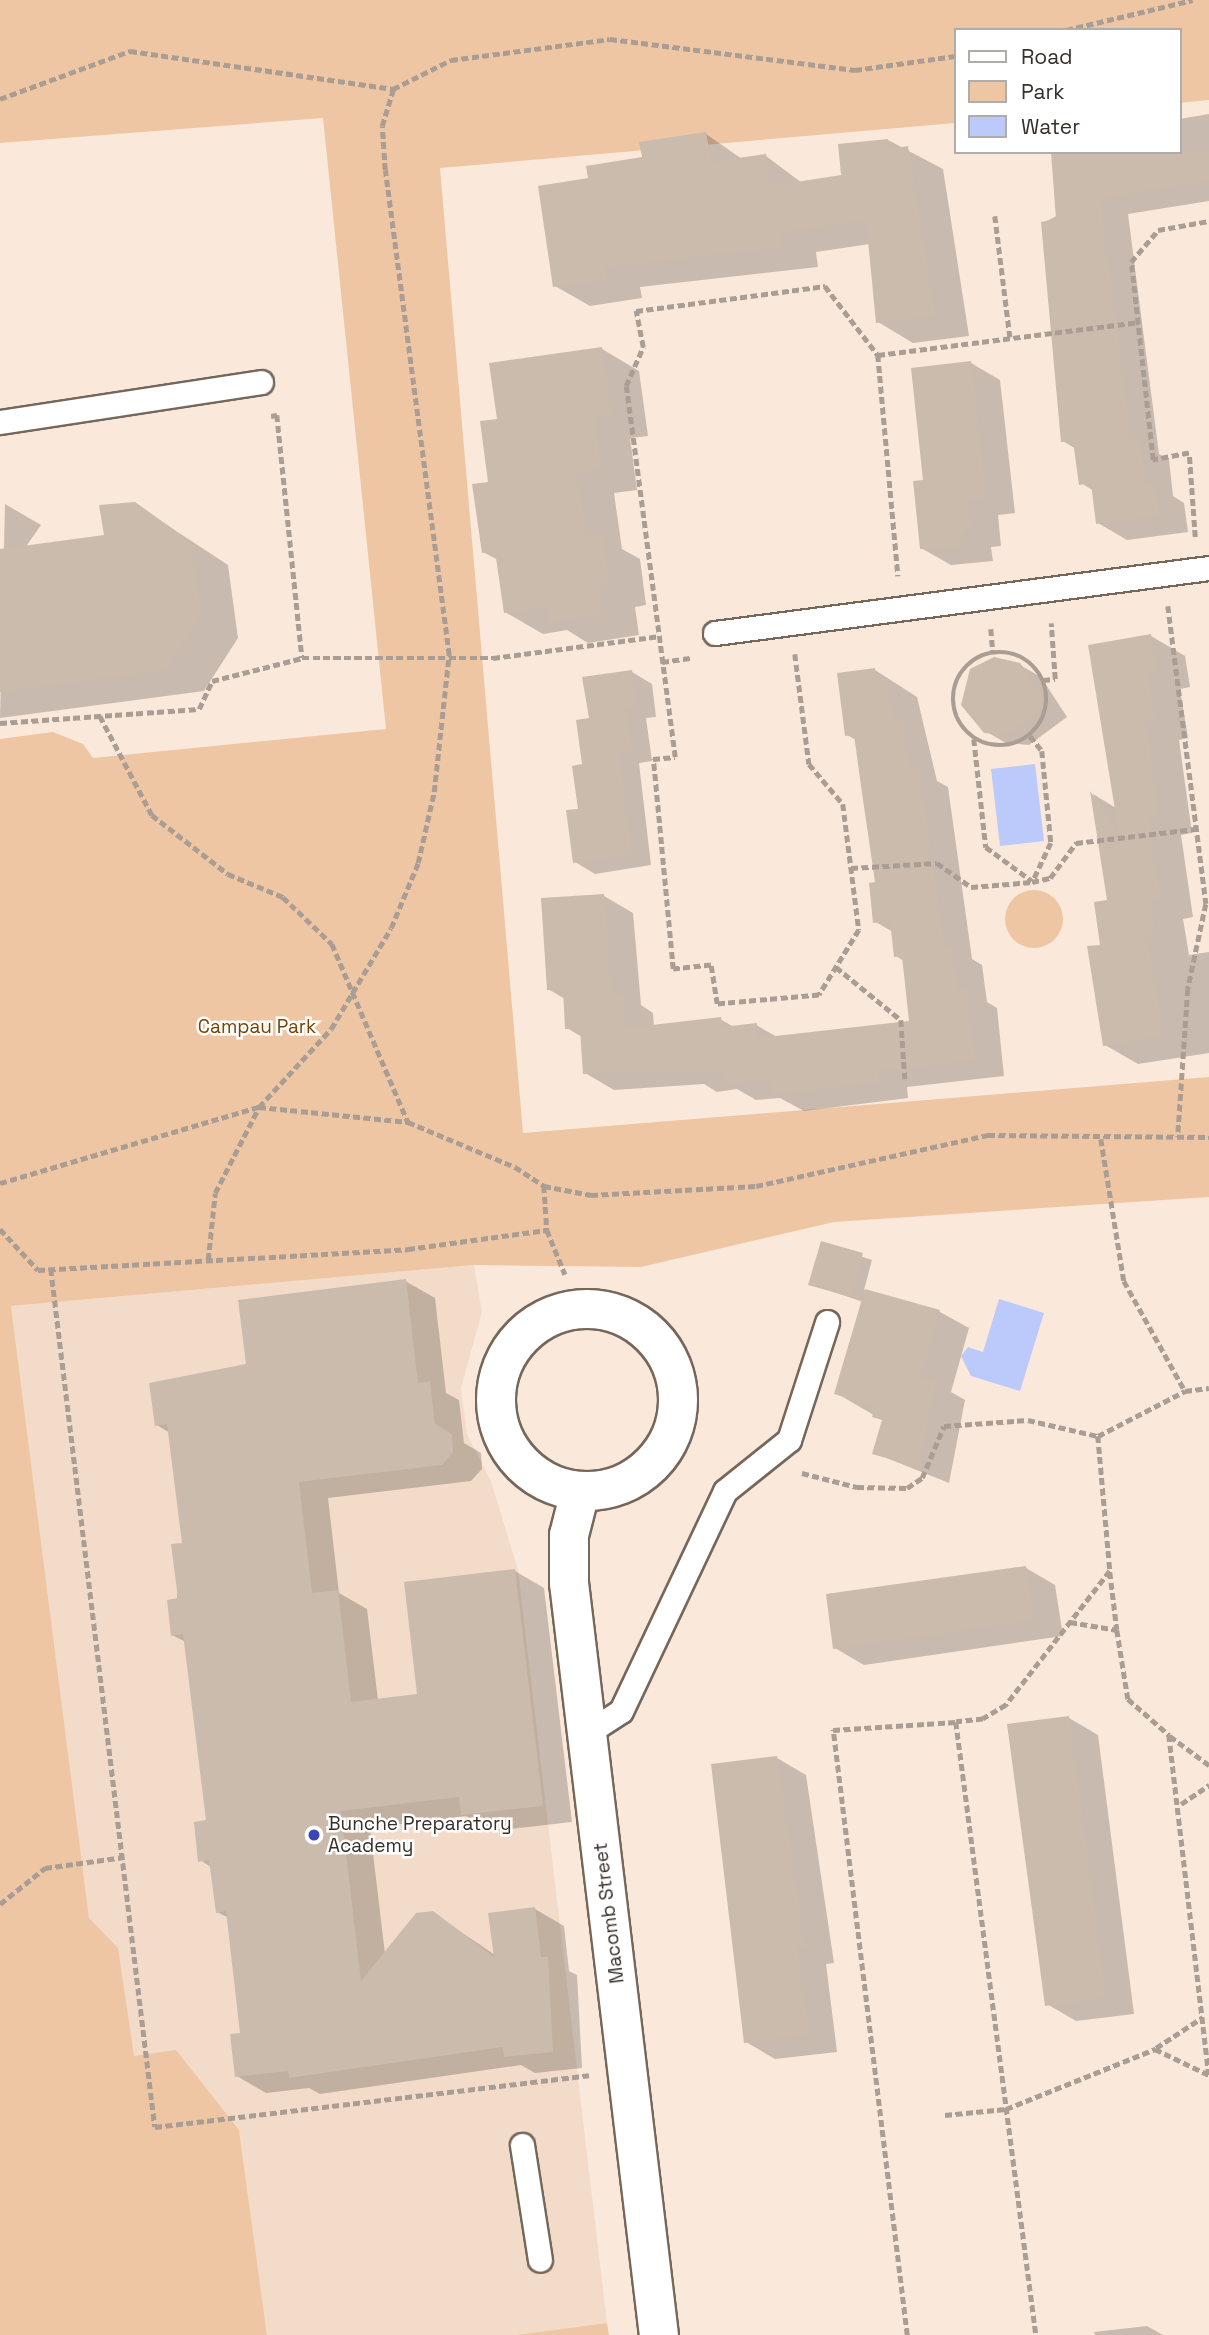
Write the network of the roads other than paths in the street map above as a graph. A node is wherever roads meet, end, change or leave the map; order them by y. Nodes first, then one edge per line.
1 (261, 382) dead end
2 (0, 422) edge
3 (1203, 569) edge
4 (715, 633) dead end
5 (827, 1322) dead end
6 (580, 1492) junction
7 (587, 1733) junction
8 (522, 2145) dead end
9 (540, 2260) dead end
10 (659, 2335) edge

1 - 2 lane
3 - 4 lane
5 - 7 lane
6 - 6 street
6 - 7 street, Macomb Street
7 - 10 street, Macomb Street
8 - 9 lane

